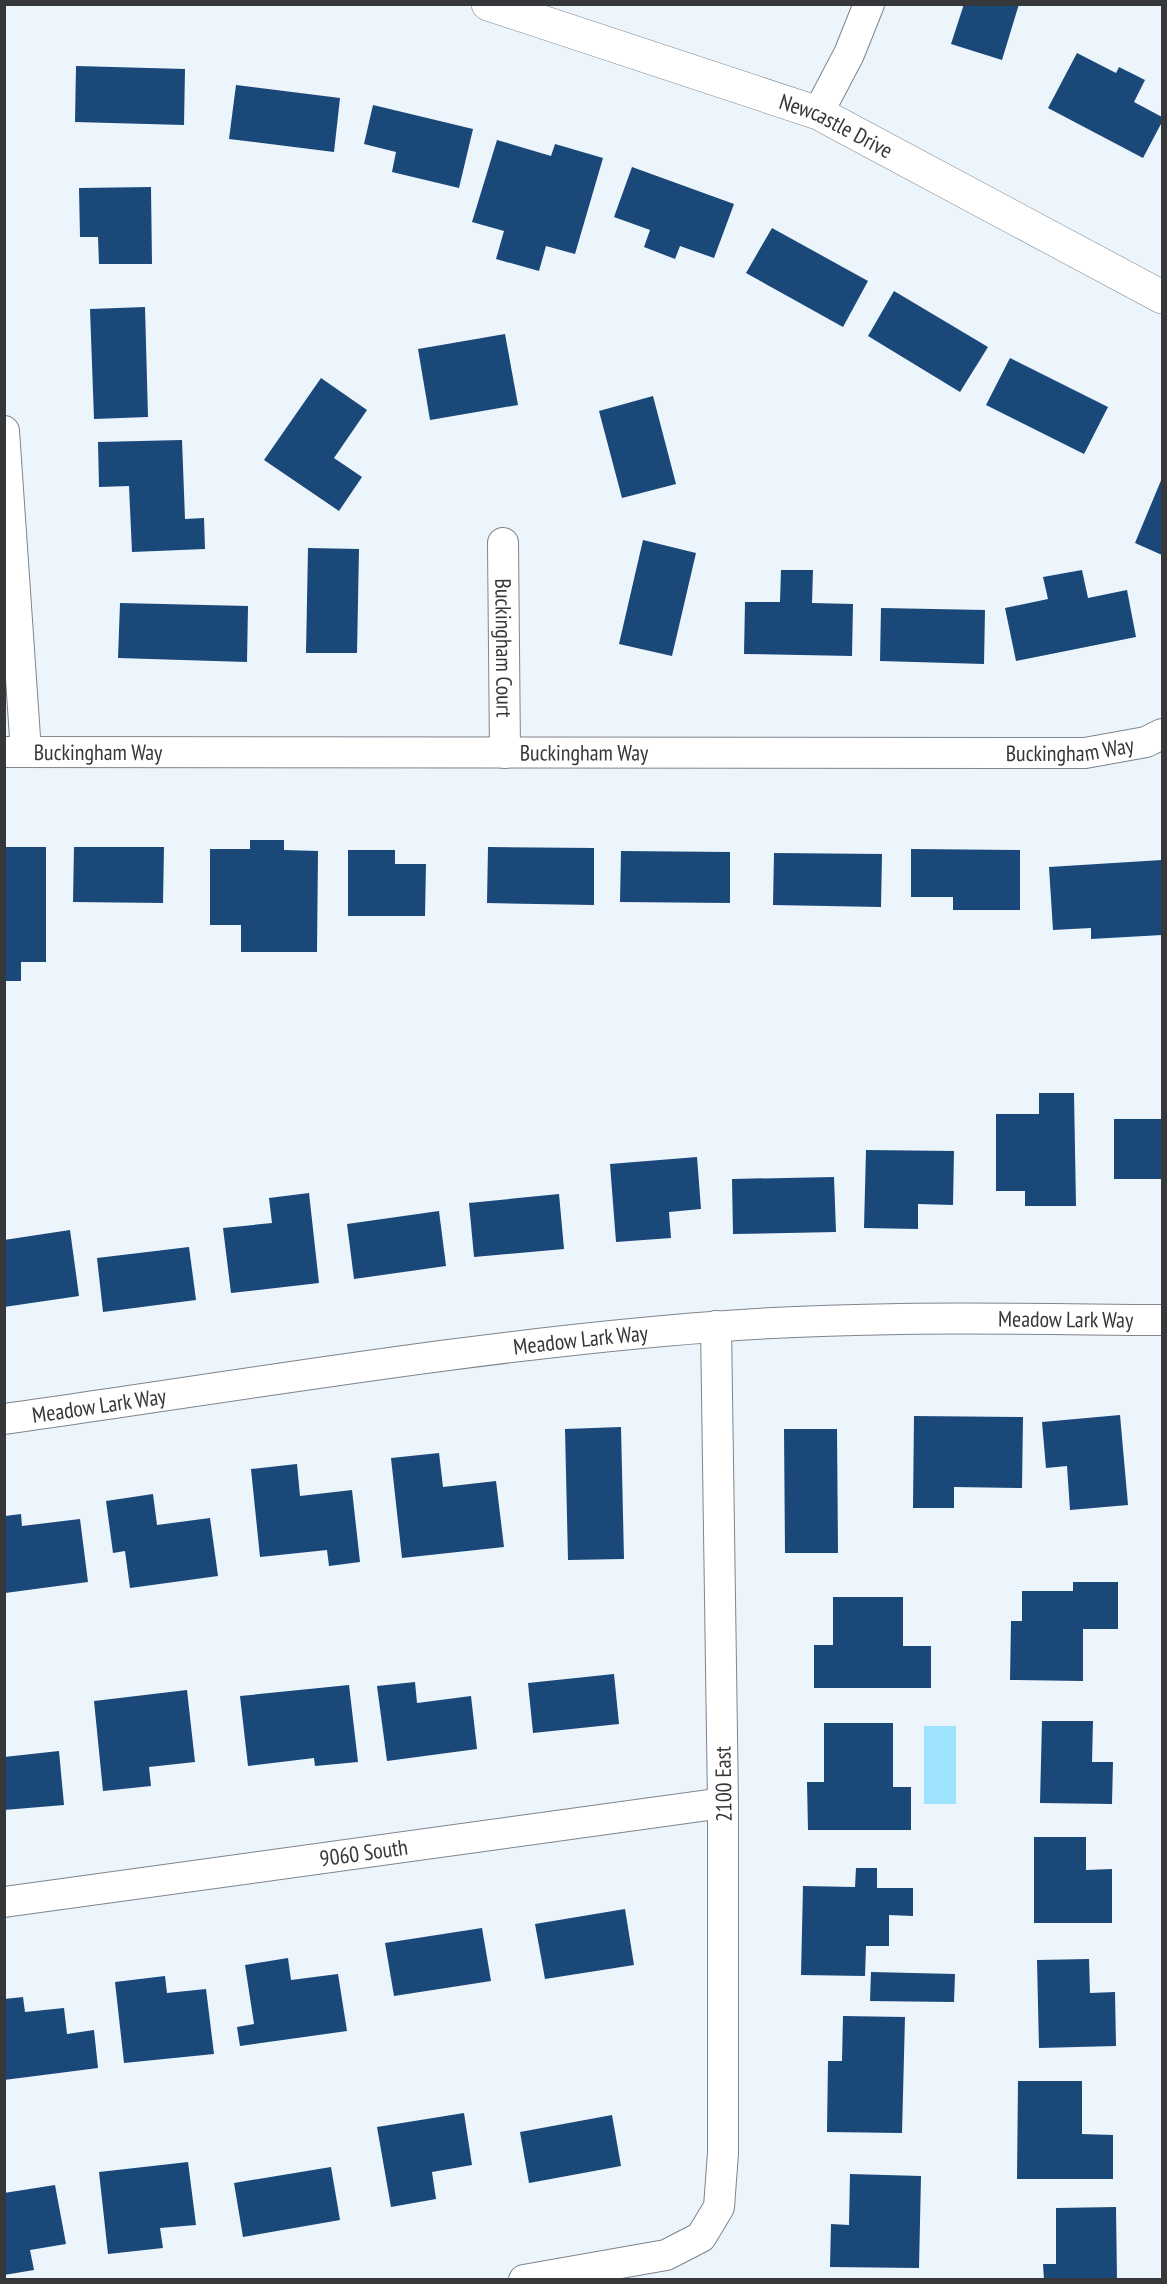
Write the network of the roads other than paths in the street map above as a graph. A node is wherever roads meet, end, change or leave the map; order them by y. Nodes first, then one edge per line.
1 (488, 4) edge
2 (868, 4) edge
3 (819, 113) junction
4 (1162, 297) edge
5 (4, 431) edge
6 (503, 543) dead end
7 (1162, 735) edge
8 (15, 752) edge
9 (505, 753) junction
10 (1162, 1320) edge
11 (716, 1326) junction
12 (4, 1419) edge
13 (723, 1803) junction
14 (4, 1902) edge
15 (524, 2280) edge

1 - 3 street, Newcastle Drive
2 - 3 street
3 - 4 street, Newcastle Drive
5 - 8 street
6 - 9 street, Buckingham Court
7 - 9 street, Buckingham Way
8 - 9 street, Buckingham Way
10 - 11 street, Meadow Lark Way
11 - 12 street, Meadow Lark Way
11 - 13 street, 2100 East
13 - 14 street, 9060 South
13 - 15 street, 2100 East

